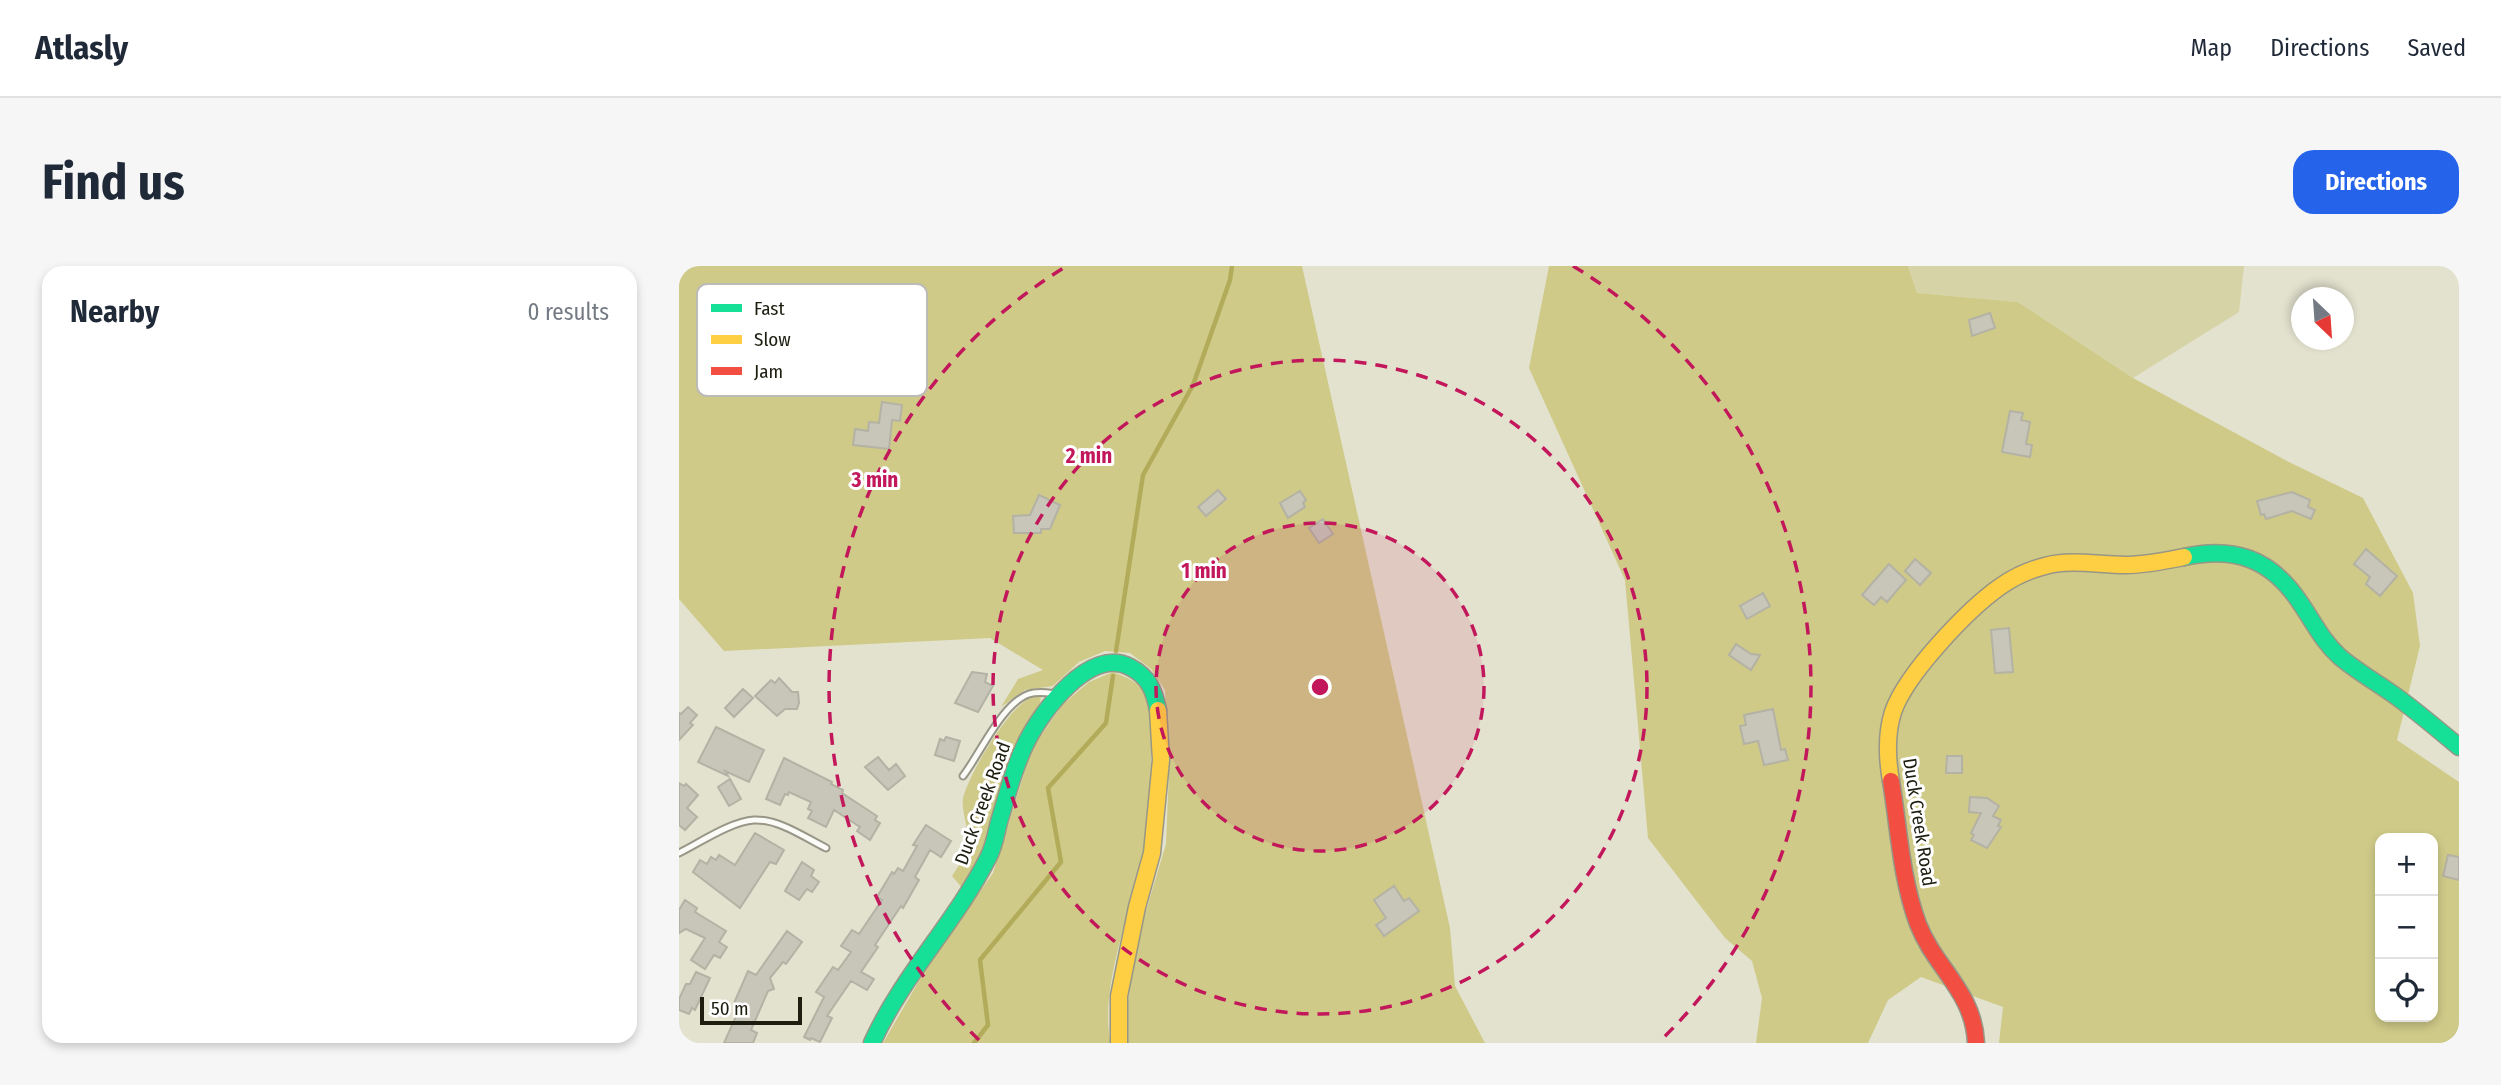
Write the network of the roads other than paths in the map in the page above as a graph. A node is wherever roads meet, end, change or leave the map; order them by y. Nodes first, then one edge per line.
1 (1061, 694) junction
2 (2459, 747) edge
3 (963, 776) dead end
4 (826, 848) dead end
5 (679, 853) edge
6 (872, 1043) edge
7 (1119, 1043) edge
8 (1976, 1043) edge

1 - 3 lane
1 - 6 street, Duck Creek Road
1 - 7 street, Duck Creek Road
2 - 8 street, Duck Creek Road
4 - 5 lane

